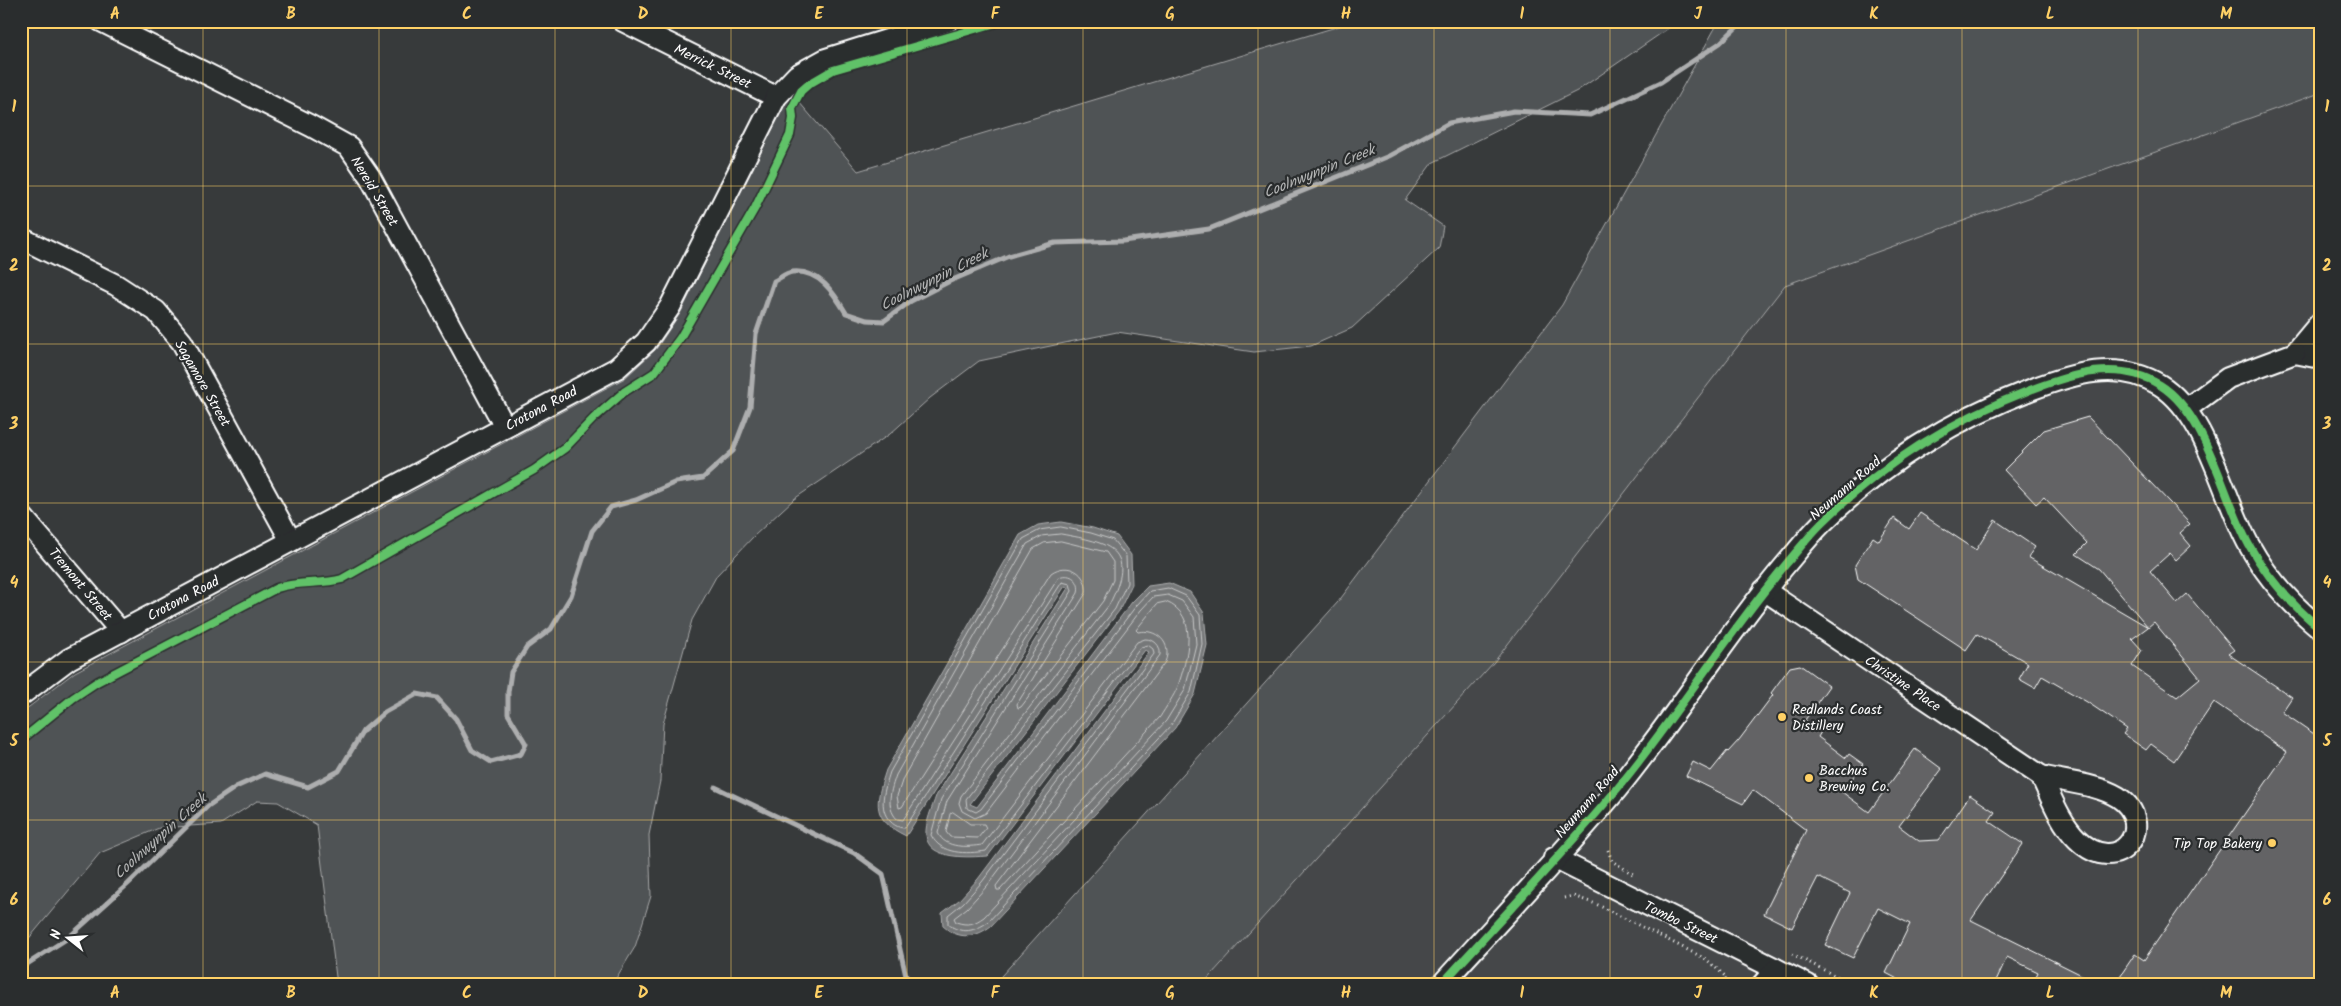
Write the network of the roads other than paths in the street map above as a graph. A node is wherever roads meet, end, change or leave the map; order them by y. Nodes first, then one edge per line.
1 (101, 21) edge
2 (623, 21) edge
3 (948, 21) edge
4 (776, 97) junction
5 (21, 238) edge
6 (2320, 323) edge
7 (2294, 353) junction
8 (2320, 358) edge
9 (2186, 409) junction
10 (505, 427) junction
11 (21, 514) edge
12 (291, 541) junction
13 (1764, 590) junction
14 (2320, 628) edge
15 (121, 632) junction
16 (21, 695) edge
17 (2041, 776) junction
18 (1554, 858) junction
19 (1776, 969) junction
20 (1441, 985) edge
21 (1762, 985) edge
22 (1808, 985) edge

1 - 10 street, Nereid Street
2 - 4 street, Merrick Street
3 - 4 street, Crotona Road
4 - 10 street, Crotona Road
5 - 12 street, Sagamore Street
6 - 7 street
7 - 8 street
7 - 9 street
9 - 13 street, Neumann Road
9 - 14 street, Neumann Road
10 - 12 street, Crotona Road
11 - 15 street, Tremont Street
12 - 15 street, Crotona Road
13 - 17 street, Christine Place
13 - 18 street, Neumann Road
15 - 16 street, Crotona Road
17 - 17 street, Christine Place
18 - 19 street, Tombo Street
18 - 20 street, Neumann Road
19 - 21 street
19 - 22 street, Tombo Street

